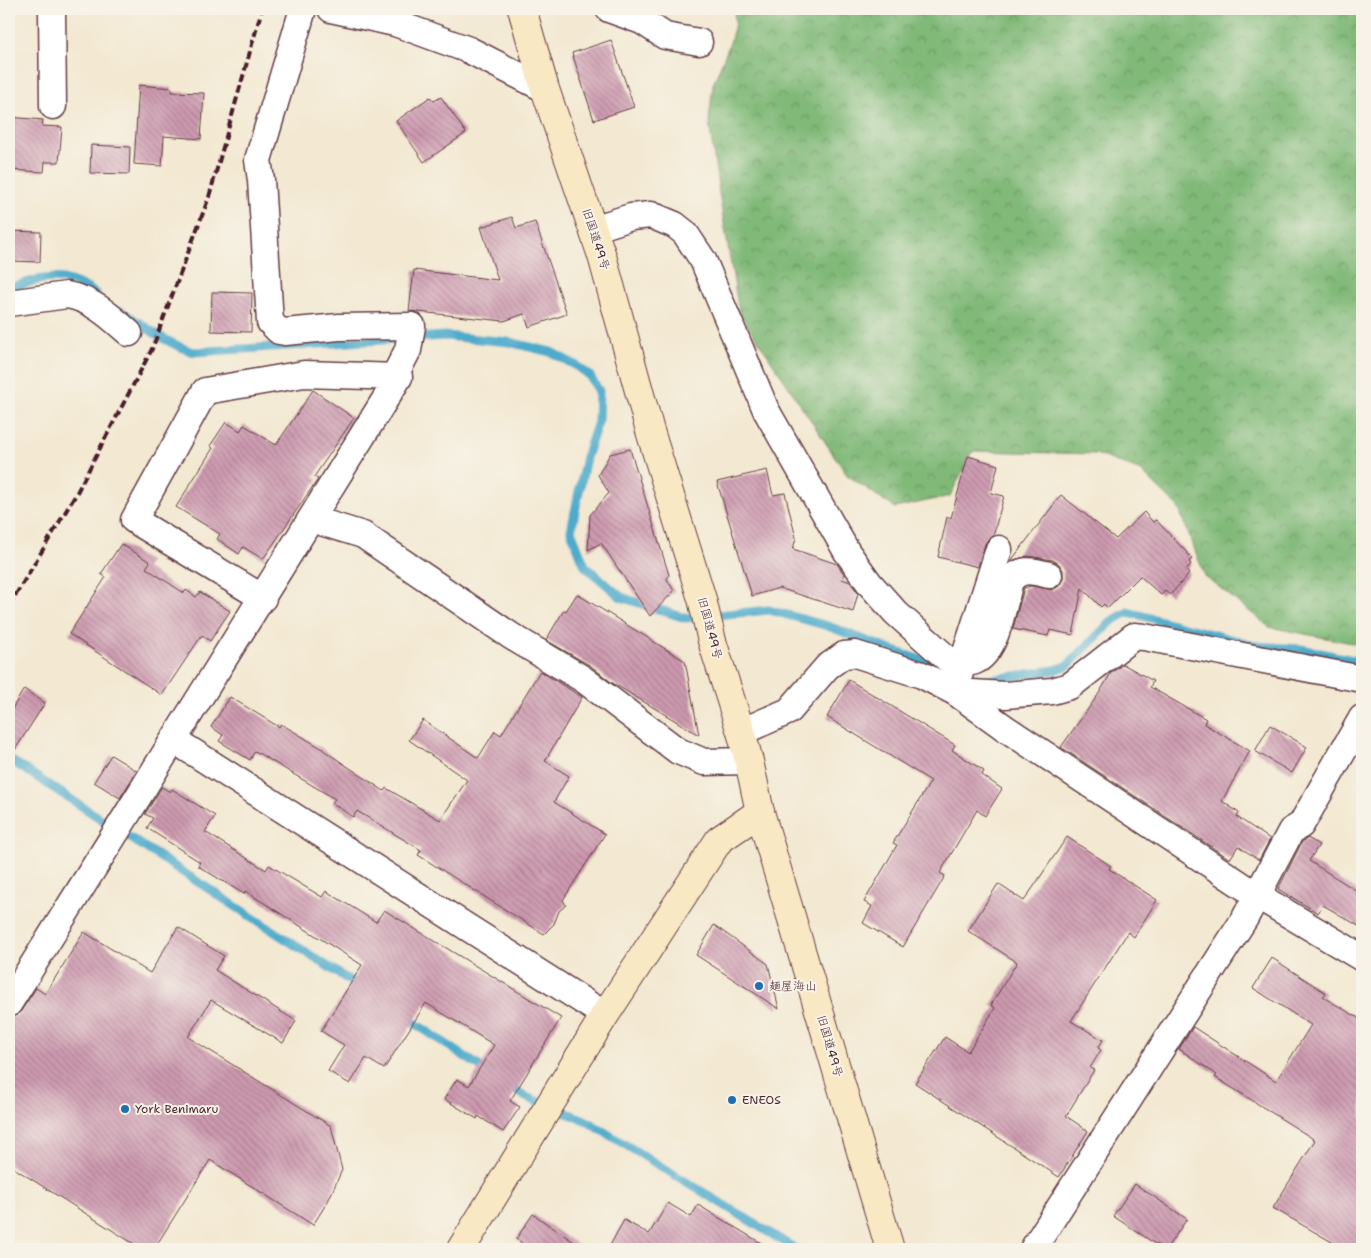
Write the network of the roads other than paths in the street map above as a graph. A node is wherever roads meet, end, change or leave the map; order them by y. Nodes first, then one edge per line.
1 (52, 9) edge
2 (303, 9) edge
3 (331, 9) edge
4 (522, 9) edge
5 (609, 9) edge
6 (699, 42) dead end
7 (545, 89) junction
8 (53, 106) dead end
9 (593, 229) junction
10 (9, 303) edge
11 (129, 333) dead end
12 (394, 377) junction
13 (311, 519) junction
14 (998, 550) dead end
15 (1049, 575) dead end
16 (262, 598) junction
17 (959, 677) junction
18 (1362, 679) edge
19 (1362, 718) edge
20 (741, 732) junction
21 (174, 740) junction
22 (750, 761) junction
23 (760, 812) junction
24 (1258, 896) junction
25 (1362, 958) edge
26 (9, 1003) edge
27 (605, 1015) junction
28 (461, 1249) edge
29 (890, 1249) edge
30 (1033, 1249) edge

1 - 8 street
2 - 12 street
3 - 7 street
4 - 7 street, 旧国道49号
5 - 6 street
7 - 9 street, 旧国道49号
9 - 17 street
9 - 20 street, 旧国道49号
10 - 11 street
12 - 13 street
12 - 16 street
13 - 16 street
13 - 22 street
14 - 17 street
15 - 17 street
16 - 21 street
17 - 18 street
17 - 20 street
17 - 24 street
19 - 24 street
20 - 22 street, 旧国道49号
21 - 26 street
21 - 27 street
22 - 23 street, 旧国道49号
23 - 27 street
23 - 29 street, 旧国道49号
24 - 25 street
24 - 30 street
27 - 28 street

